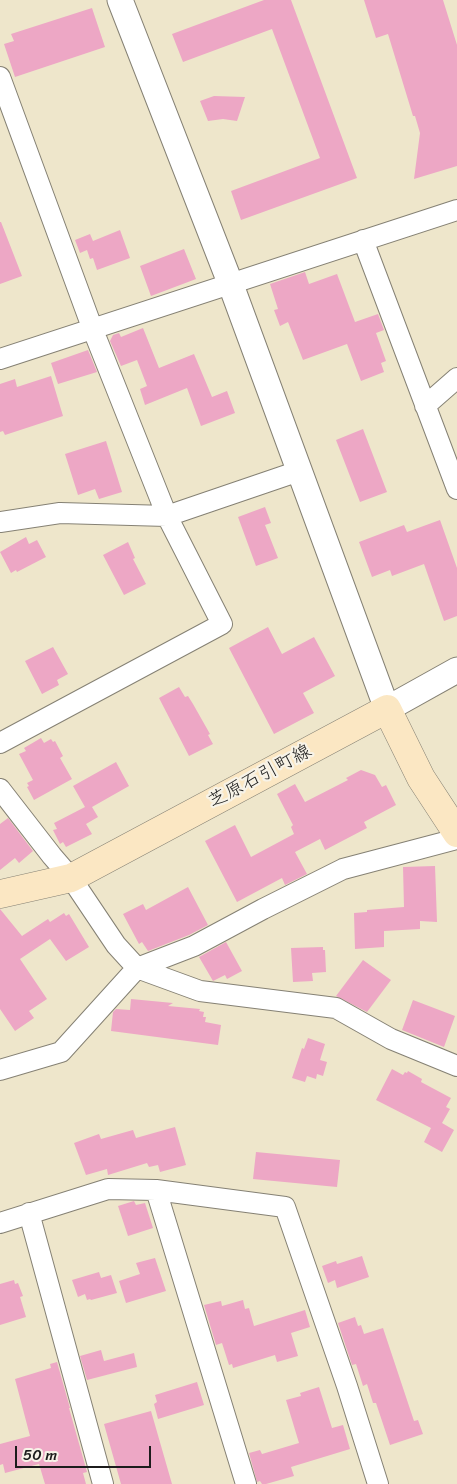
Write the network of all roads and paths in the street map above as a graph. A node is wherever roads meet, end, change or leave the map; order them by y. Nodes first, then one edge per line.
1 (120, 0) edge
2 (0, 77) edge
3 (457, 210) edge
4 (363, 240) junction
5 (231, 285) junction
6 (93, 330) junction
7 (0, 360) edge
8 (457, 378) edge
9 (425, 406) junction
10 (299, 471) junction
11 (457, 489) edge
12 (167, 516) junction
13 (0, 522) edge
14 (457, 670) edge
15 (387, 710) junction
16 (0, 743) edge
17 (0, 789) edge
18 (457, 833) edge
19 (457, 839) edge
20 (71, 878) junction
21 (0, 894) edge
22 (137, 968) junction
23 (457, 1066) edge
24 (0, 1070) edge
25 (156, 1190) junction
26 (29, 1213) junction
27 (0, 1223) edge
28 (103, 1484) edge
29 (246, 1484) edge
30 (378, 1484) edge

1 - 5 street
2 - 6 street
3 - 4 street
4 - 5 street
4 - 9 street
5 - 6 street
5 - 10 street
6 - 7 street
6 - 12 street
8 - 9 street
9 - 11 street
10 - 12 street
10 - 15 street
12 - 13 street
12 - 16 street
14 - 15 street
15 - 18 main road
15 - 20 main road, 芝原石引町線
17 - 20 street
19 - 22 street
20 - 21 main road, 芝原石引町線
20 - 22 street
22 - 23 street
22 - 24 street
25 - 26 street
25 - 29 street
25 - 30 street
26 - 27 street
26 - 28 street

